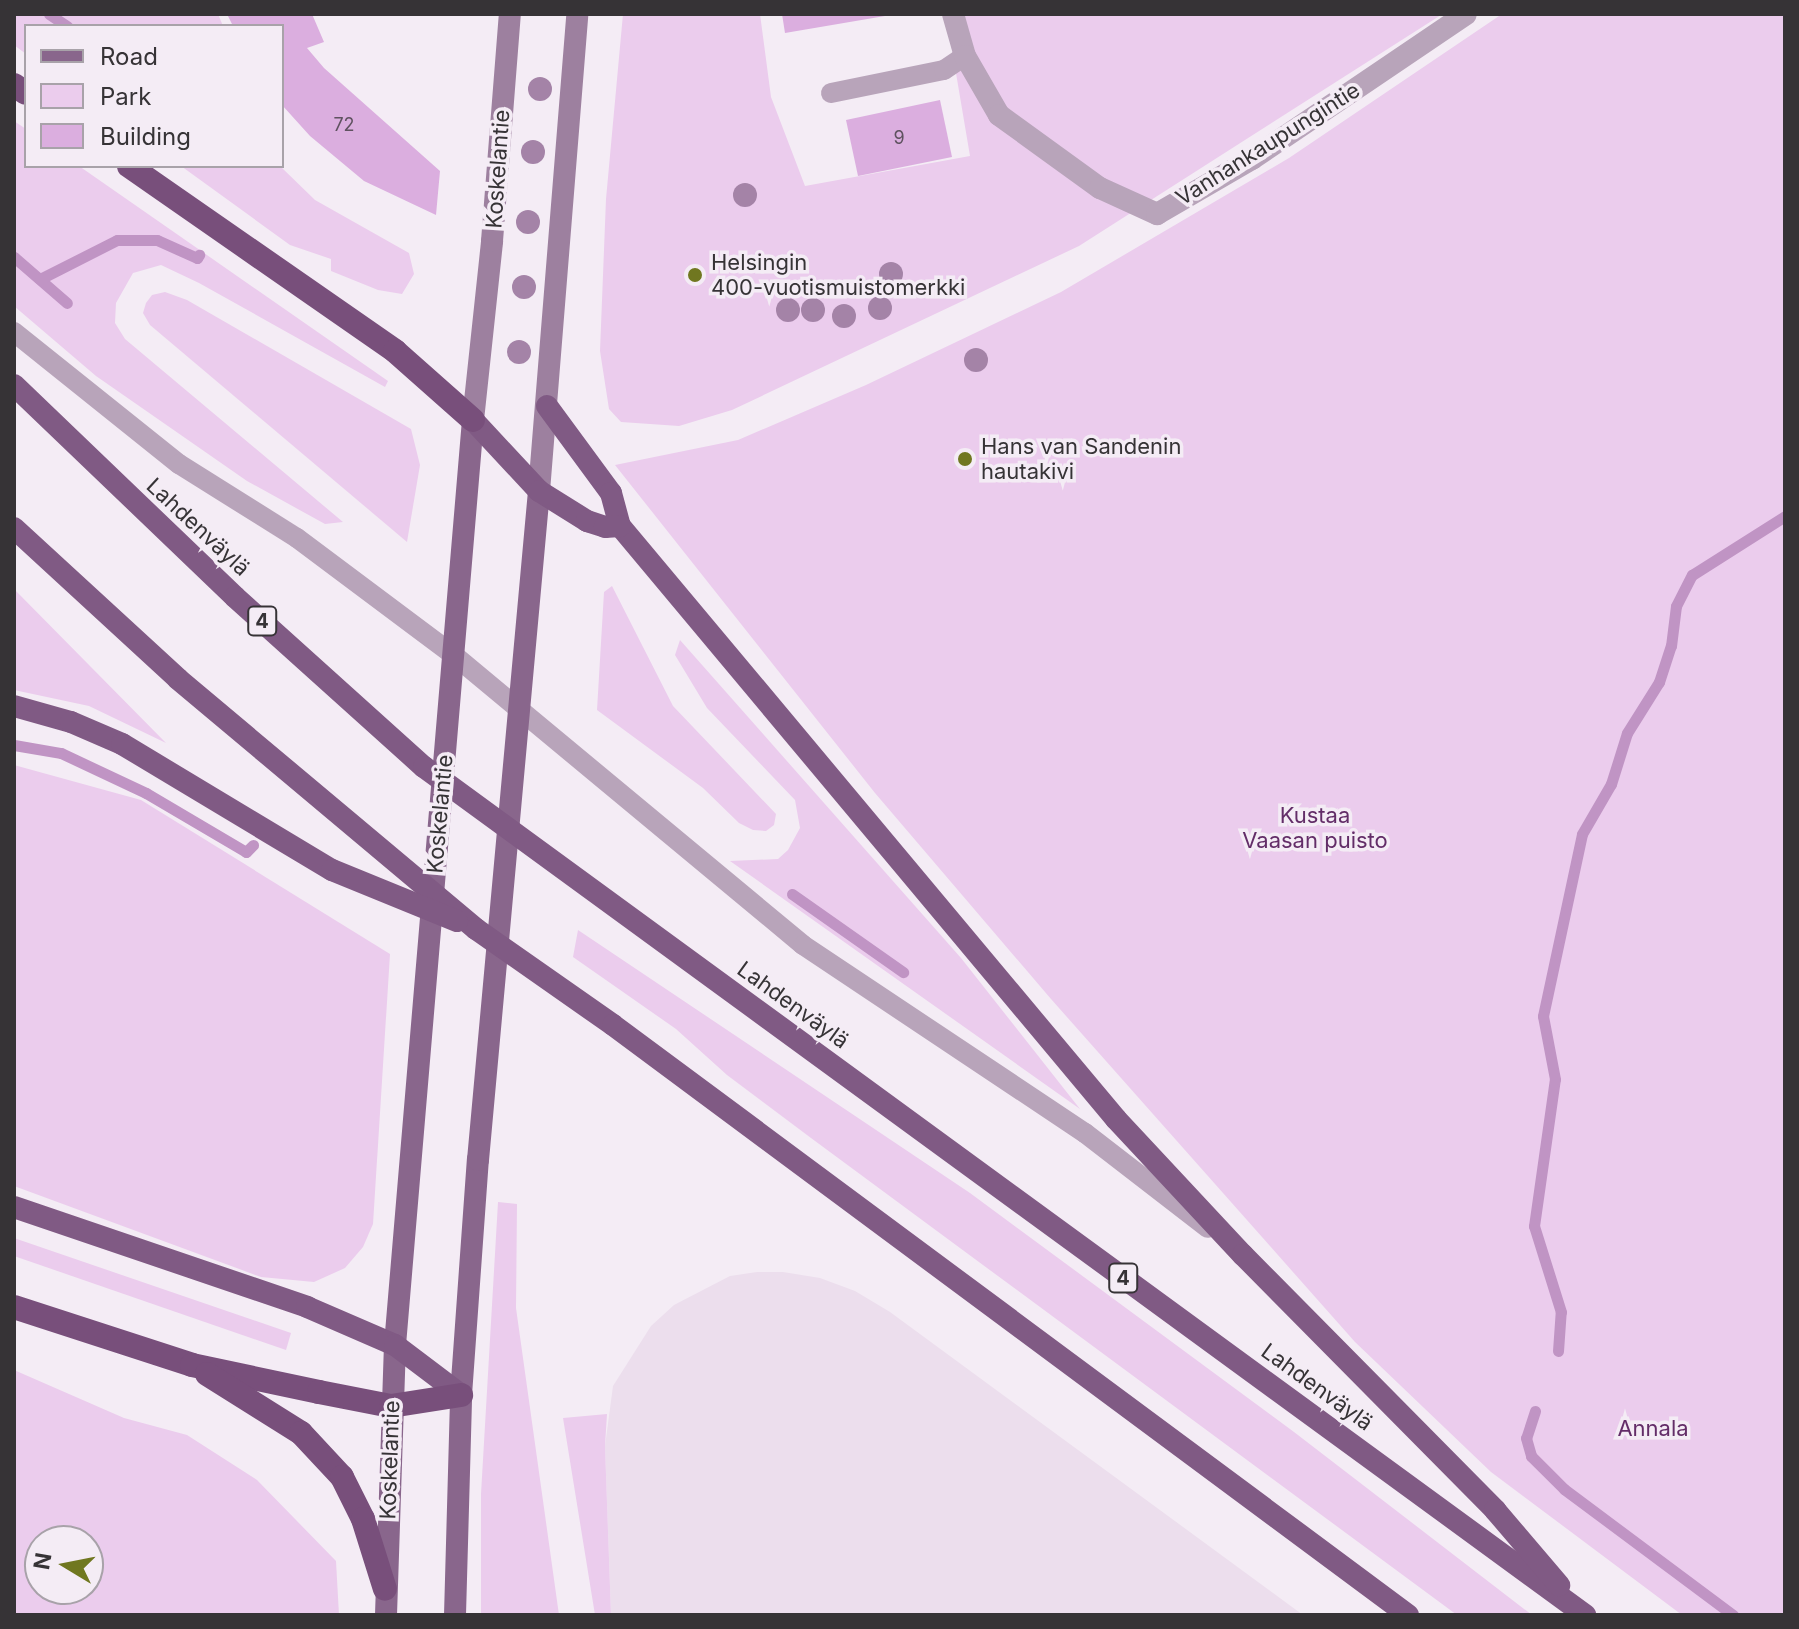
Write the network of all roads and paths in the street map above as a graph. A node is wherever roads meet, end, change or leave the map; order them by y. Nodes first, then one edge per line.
1 (510, 14) edge
2 (577, 14) edge
3 (953, 14) edge
4 (1466, 14) edge
5 (965, 56) junction
6 (831, 93) dead end
7 (132, 168) edge
8 (14, 332) edge
9 (14, 385) edge
10 (547, 406) junction
11 (473, 420) junction
12 (539, 491) junction
13 (620, 526) junction
14 (14, 528) edge
15 (14, 706) edge
16 (476, 929) junction
17 (14, 1207) edge
18 (1243, 1255) junction
19 (14, 1307) edge
20 (395, 1345) junction
21 (192, 1365) junction
22 (461, 1395) junction
23 (391, 1406) junction
24 (385, 1589) junction
25 (1584, 1614) edge
26 (386, 1615) edge
27 (455, 1615) edge
28 (1408, 1615) edge

1 - 11 main road, Koskelantie
2 - 10 main road
3 - 5 street, Vanhankaupungintie
4 - 5 street, Vanhankaupungintie
5 - 6 lane
7 - 11 highway
8 - 18 lane
9 - 25 highway, Lahdenväylä / 4
10 - 12 main road
10 - 13 highway
11 - 12 highway
11 - 20 main road, Koskelantie
12 - 13 highway
12 - 22 main road
13 - 18 highway
14 - 16 highway
15 - 16 highway
16 - 28 highway
17 - 20 highway
18 - 25 highway
19 - 21 highway
20 - 22 highway
20 - 23 main road, Koskelantie
21 - 23 highway
21 - 24 highway
22 - 23 highway
22 - 27 main road
23 - 24 main road, Koskelantie
24 - 26 main road, Koskelantie

